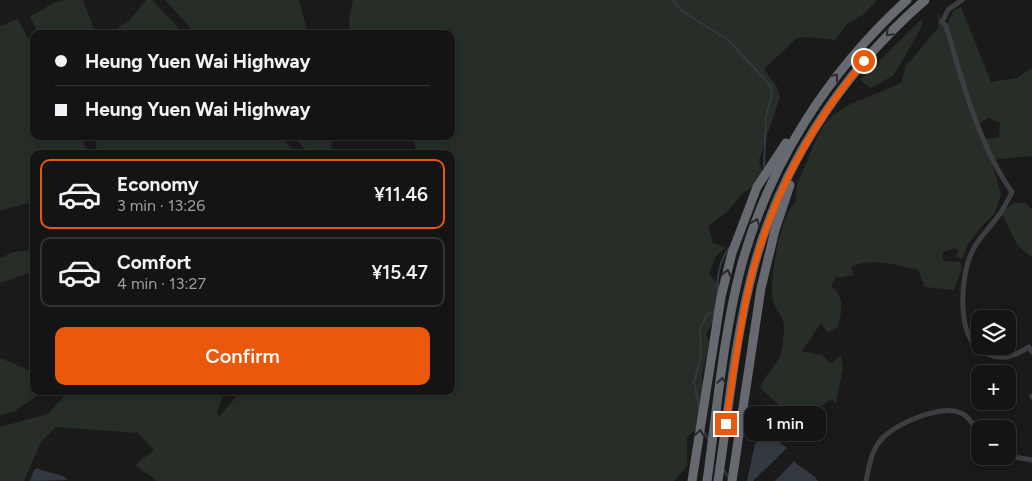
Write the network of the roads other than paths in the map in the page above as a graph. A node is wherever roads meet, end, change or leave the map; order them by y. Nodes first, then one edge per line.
1 (907, 0) edge
2 (925, 0) edge
3 (962, 0) edge
4 (778, 161) junction
5 (794, 169) junction
6 (1032, 352) edge
7 (971, 422) edge
8 (1016, 457) edge
9 (1032, 460) edge
10 (692, 481) edge
11 (707, 481) edge
12 (718, 481) edge
13 (732, 481) edge
14 (866, 481) edge

4 -> 1 highway
2 -> 5 highway
3 - 6 street
10 -> 4 highway
11 -> 4 highway
5 - 12 highway
5 - 13 highway
7 - 14 street
8 - 9 street

